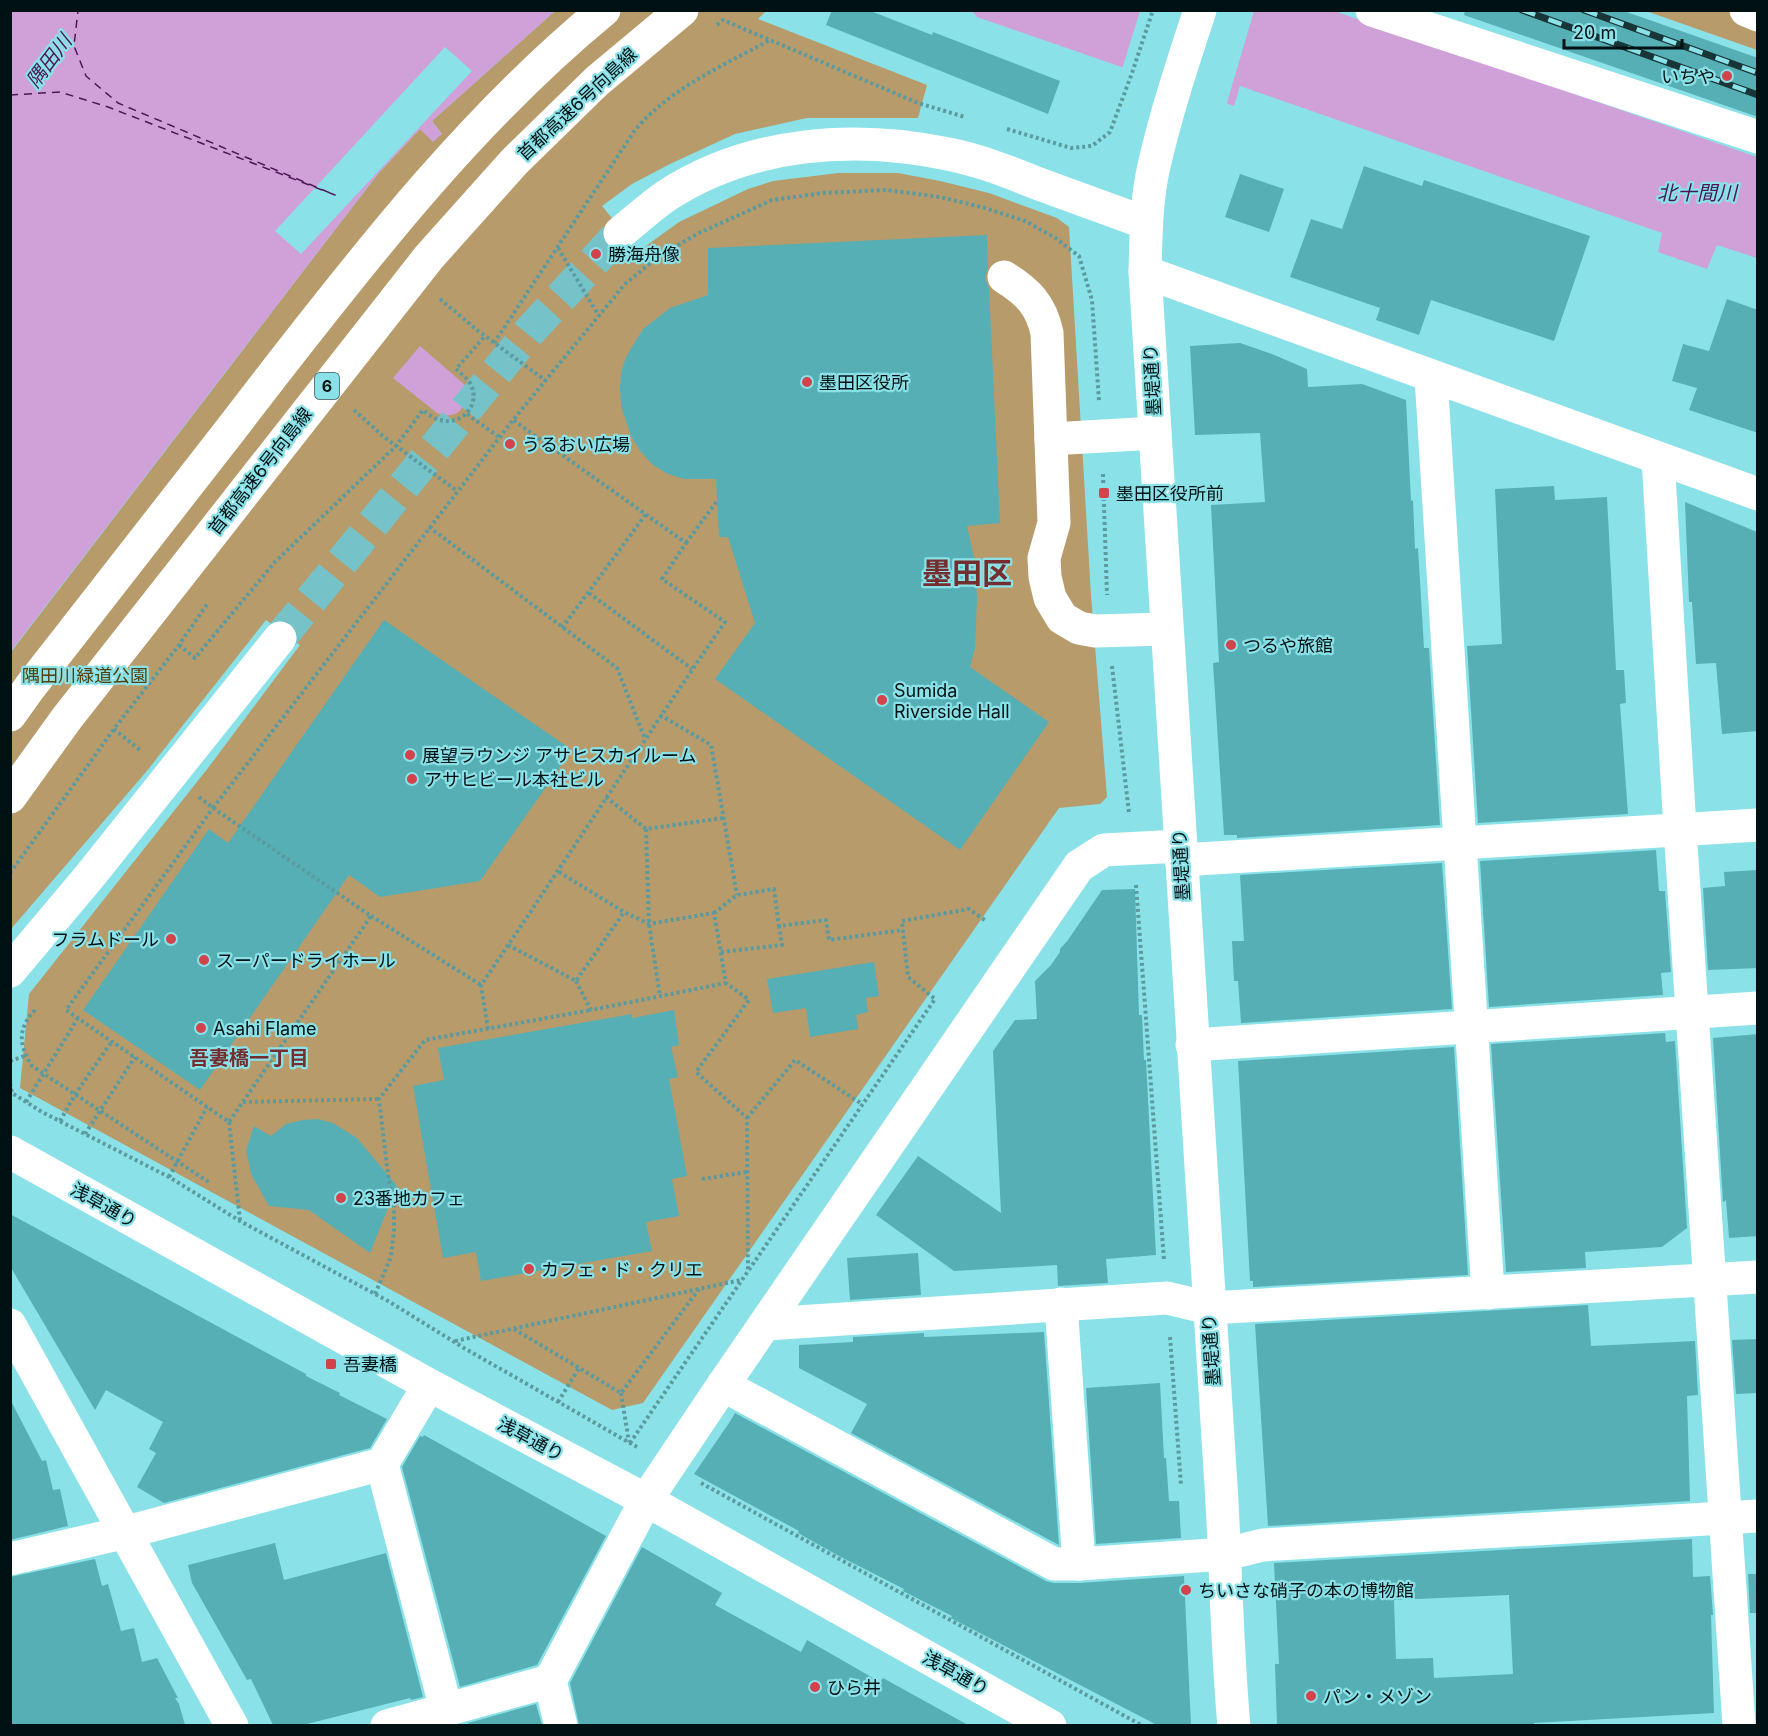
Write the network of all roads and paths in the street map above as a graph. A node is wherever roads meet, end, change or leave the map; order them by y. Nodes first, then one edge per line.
1 (603, 10) edge
2 (682, 10) edge
3 (1153, 10) edge
4 (1200, 10) edge
5 (1372, 10) edge
6 (1746, 10) edge
7 (1758, 15) edge
8 (770, 40) dead end
9 (1132, 73) dead end
10 (1758, 137) edge
11 (1146, 224) junction
12 (620, 233) tunnel mouth
13 (558, 248) junction
14 (1145, 272) junction
15 (1004, 277) dead end
16 (435, 295) dead end
17 (600, 316) junction
18 (485, 336) junction
19 (494, 343) junction
20 (1431, 377) junction
21 (546, 381) junction
22 (347, 404) dead end
23 (467, 414) junction
24 (513, 420) junction
25 (1155, 433) junction
26 (1102, 435) junction
27 (499, 437) junction
28 (1051, 439) junction
29 (396, 446) junction
30 (1658, 458) junction
31 (457, 491) junction
32 (1758, 494) edge
33 (717, 501) dead end
34 (646, 514) junction
35 (429, 527) junction
36 (686, 543) junction
37 (589, 592) junction
38 (562, 628) junction
39 (1167, 629) junction
40 (1108, 631) junction
41 (280, 638) tunnel mouth
42 (692, 669) junction
43 (10, 715) edge
44 (660, 715) junction
45 (114, 729) junction
46 (645, 739) junction
47 (138, 748) dead end
48 (10, 797) edge
49 (606, 797) junction
50 (213, 808) junction
51 (723, 818) junction
52 (1130, 822) dead end
53 (1758, 825) edge
54 (646, 829) junction
55 (1680, 829) junction
56 (1460, 843) junction
57 (1180, 853) junction
58 (559, 872) junction
59 (10, 873) edge
60 (737, 895) junction
61 (624, 912) junction
62 (714, 913) junction
63 (371, 916) junction
64 (986, 921) dead end
65 (649, 924) junction
66 (779, 926) junction
67 (903, 930) junction
68 (508, 945) junction
69 (721, 952) junction
70 (10, 971) edge
71 (576, 981) junction
72 (726, 983) junction
73 (481, 985) junction
74 (660, 996) junction
75 (1758, 1008) edge
76 (36, 1010) dead end
77 (591, 1010) junction
78 (1692, 1012) junction
79 (78, 1018) junction
80 (1472, 1027) junction
81 (488, 1029) junction
82 (112, 1041) junction
83 (1192, 1045) junction
84 (25, 1056) junction
85 (135, 1057) junction
86 (10, 1061) edge
87 (44, 1072) junction
88 (10, 1083) edge
89 (76, 1093) junction
90 (380, 1099) junction
91 (26, 1102) junction
92 (243, 1102) junction
93 (862, 1104) junction
94 (207, 1107) junction
95 (99, 1109) junction
96 (747, 1118) junction
97 (60, 1122) junction
98 (229, 1122) junction
99 (85, 1134) junction
100 (10, 1152) edge
101 (178, 1161) junction
102 (747, 1172) junction
103 (169, 1178) junction
104 (702, 1179) dead end
105 (210, 1183) dead end
106 (240, 1221) junction
107 (748, 1270) junction
108 (1758, 1276) edge
109 (741, 1280) junction
110 (1709, 1280) junction
111 (699, 1289) junction
112 (1488, 1293) junction
113 (375, 1294) junction
114 (1061, 1305) junction
115 (1209, 1308) junction
116 (766, 1324) junction
117 (10, 1325) edge
118 (514, 1328) junction
119 (454, 1341) junction
120 (579, 1368) junction
121 (429, 1385) junction
122 (723, 1385) junction
123 (621, 1393) junction
124 (558, 1402) junction
125 (630, 1443) junction
126 (382, 1464) junction
127 (669, 1466) junction
128 (646, 1500) junction
129 (1758, 1516) edge
130 (1724, 1518) junction
131 (127, 1532) junction
132 (1226, 1554) junction
133 (10, 1559) edge
134 (1079, 1564) junction
135 (550, 1682) junction
136 (446, 1709) junction
137 (232, 1725) edge
138 (387, 1725) edge
139 (561, 1725) edge
140 (1050, 1725) edge
141 (1143, 1725) edge
142 (1234, 1725) edge
143 (1739, 1725) edge

1 - 43 main road
2 - 48 main road, 首都高速6号向島線 / 6
3 - 9 path
4 - 11 main road, 墨堤通り
5 - 10 main road
6 - 7 main road
8 - 13 path
11 - 12 main road
11 - 14 main road, 墨堤通り
13 - 17 path
13 - 19 path
14 - 20 main road
14 - 25 main road, 墨堤通り
15 - 28 main road
16 - 18 path
17 - 21 path
17 - 26 path
18 - 19 path
18 - 23 path
19 - 21 path
20 - 30 main road
20 - 56 main road
21 - 24 path
22 - 29 path
23 - 27 path
23 - 29 path
24 - 27 path
24 - 34 path
25 - 26 main road
25 - 39 main road, 墨堤通り
26 - 28 main road
26 - 40 path
27 - 31 path
28 - 40 main road
29 - 31 path
29 - 45 path
30 - 32 main road
30 - 55 main road
31 - 35 path
33 - 36 path
34 - 36 path
34 - 37 path
35 - 38 path
35 - 50 path
36 - 42 path
37 - 38 path
37 - 42 path
38 - 46 path
39 - 40 main road
39 - 57 main road, 墨堤通り
40 - 52 path
41 - 70 main road
42 - 44 path
44 - 46 path
44 - 51 path
45 - 47 path
45 - 59 path
46 - 49 path
49 - 54 path
49 - 58 path
50 - 63 path
50 - 79 path
51 - 54 path
51 - 60 path
53 - 55 main road
54 - 65 path
55 - 56 main road
55 - 78 main road
56 - 57 main road
56 - 80 main road
57 - 83 main road, 墨堤通り
57 - 116 main road
58 - 61 path
58 - 68 path
60 - 62 path
60 - 66 path
61 - 65 path
61 - 71 path
62 - 65 path
62 - 69 path
63 - 73 path
63 - 92 path
64 - 67 path
65 - 74 path
66 - 67 path
66 - 69 path
67 - 93 path
68 - 71 path
68 - 73 path
69 - 72 path
71 - 77 path
72 - 74 path
72 - 96 path
73 - 81 path
74 - 77 path
75 - 78 main road
76 - 84 path
77 - 81 path
78 - 80 main road
78 - 110 main road
79 - 82 path
79 - 87 path
80 - 83 main road
80 - 112 main road
81 - 90 path
82 - 85 path
82 - 89 path
83 - 115 main road, 墨堤通り
84 - 86 path
84 - 87 path
85 - 94 path
85 - 95 path
87 - 89 path
87 - 91 path
88 - 91 path
89 - 95 path
89 - 97 path
90 - 92 path
90 - 113 path
91 - 97 path
92 - 98 path
93 - 96 path
93 - 107 path
94 - 98 path
94 - 101 path
95 - 99 path
95 - 101 path
96 - 102 path
97 - 99 path
98 - 106 path
99 - 103 path
100 - 121 main road, 浅草通り
101 - 103 path
101 - 105 path
102 - 104 path
102 - 107 path
103 - 106 path
106 - 113 path
107 - 109 path
108 - 110 main road
109 - 111 path
109 - 125 path
110 - 112 main road
110 - 130 main road
111 - 118 path
111 - 123 path
112 - 115 main road
113 - 119 path
114 - 115 main road
114 - 116 main road
114 - 134 main road
115 - 132 main road, 墨堤通り
116 - 122 main road
117 - 131 main road
118 - 119 path
118 - 120 path
119 - 124 path
120 - 123 path
120 - 124 path
121 - 126 main road
121 - 128 main road, 浅草通り
122 - 127 main road
122 - 134 main road
123 - 125 path
124 - 125 path
125 - 127 path
126 - 131 main road
126 - 136 main road
127 - 128 main road
127 - 141 path
128 - 135 main road
128 - 140 main road, 浅草通り
129 - 130 main road
130 - 132 main road
130 - 143 main road
131 - 133 main road
131 - 137 main road
132 - 134 main road
132 - 142 main road, 墨堤通り
135 - 136 main road
135 - 139 main road
136 - 138 main road

